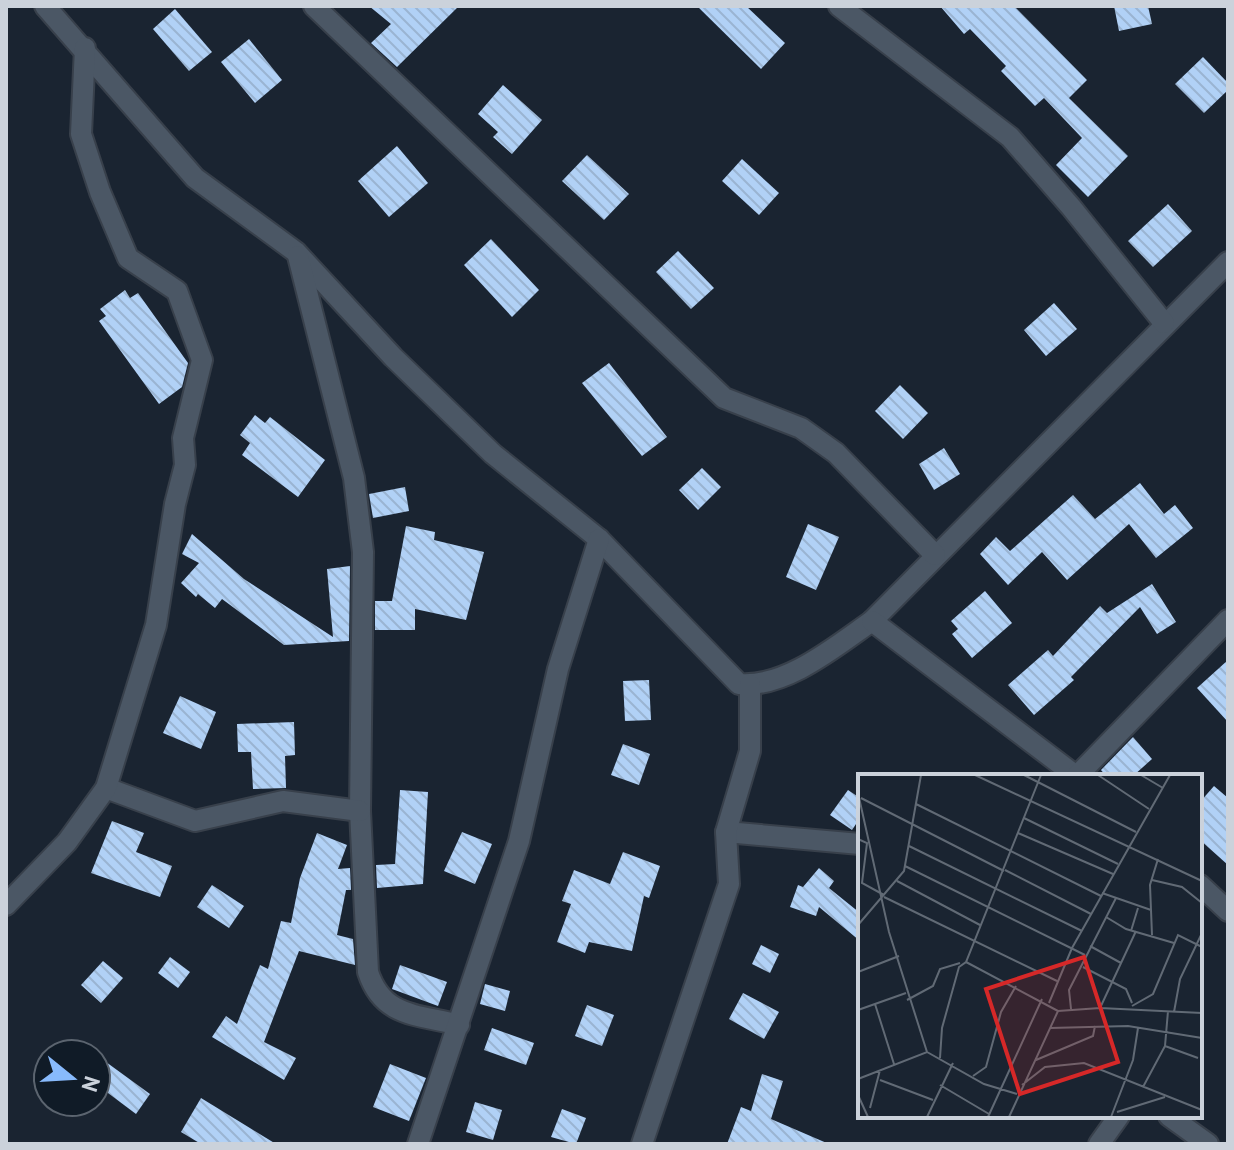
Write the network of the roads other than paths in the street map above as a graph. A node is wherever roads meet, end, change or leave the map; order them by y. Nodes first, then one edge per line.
1 (45, 6) edge
2 (314, 6) edge
3 (839, 6) edge
4 (85, 48) junction
5 (296, 252) junction
6 (1228, 262) edge
7 (1164, 323) junction
8 (599, 539) junction
9 (935, 555) junction
10 (1228, 620) edge
11 (872, 621) junction
12 (750, 685) junction
13 (1073, 774) edge
14 (1078, 774) edge
15 (106, 788) junction
16 (360, 811) junction
17 (726, 832) junction
18 (858, 844) edge
19 (1202, 887) edge
20 (6, 905) edge
21 (1228, 911) edge
22 (459, 1025) junction
23 (1118, 1118) edge
24 (1172, 1118) edge
25 (418, 1144) edge
26 (642, 1144) edge
27 (1099, 1144) edge
28 (1208, 1144) edge

1 - 4 street
2 - 9 street
3 - 7 street
4 - 5 street
4 - 15 street
5 - 8 street
5 - 16 street
6 - 7 street
7 - 9 street
8 - 12 street
8 - 22 street
9 - 11 street
10 - 14 street
11 - 12 street
11 - 13 street
12 - 17 street
15 - 16 street
15 - 20 street
16 - 22 street
17 - 18 street
17 - 26 street
19 - 21 street
22 - 25 street
23 - 27 street
24 - 28 street

